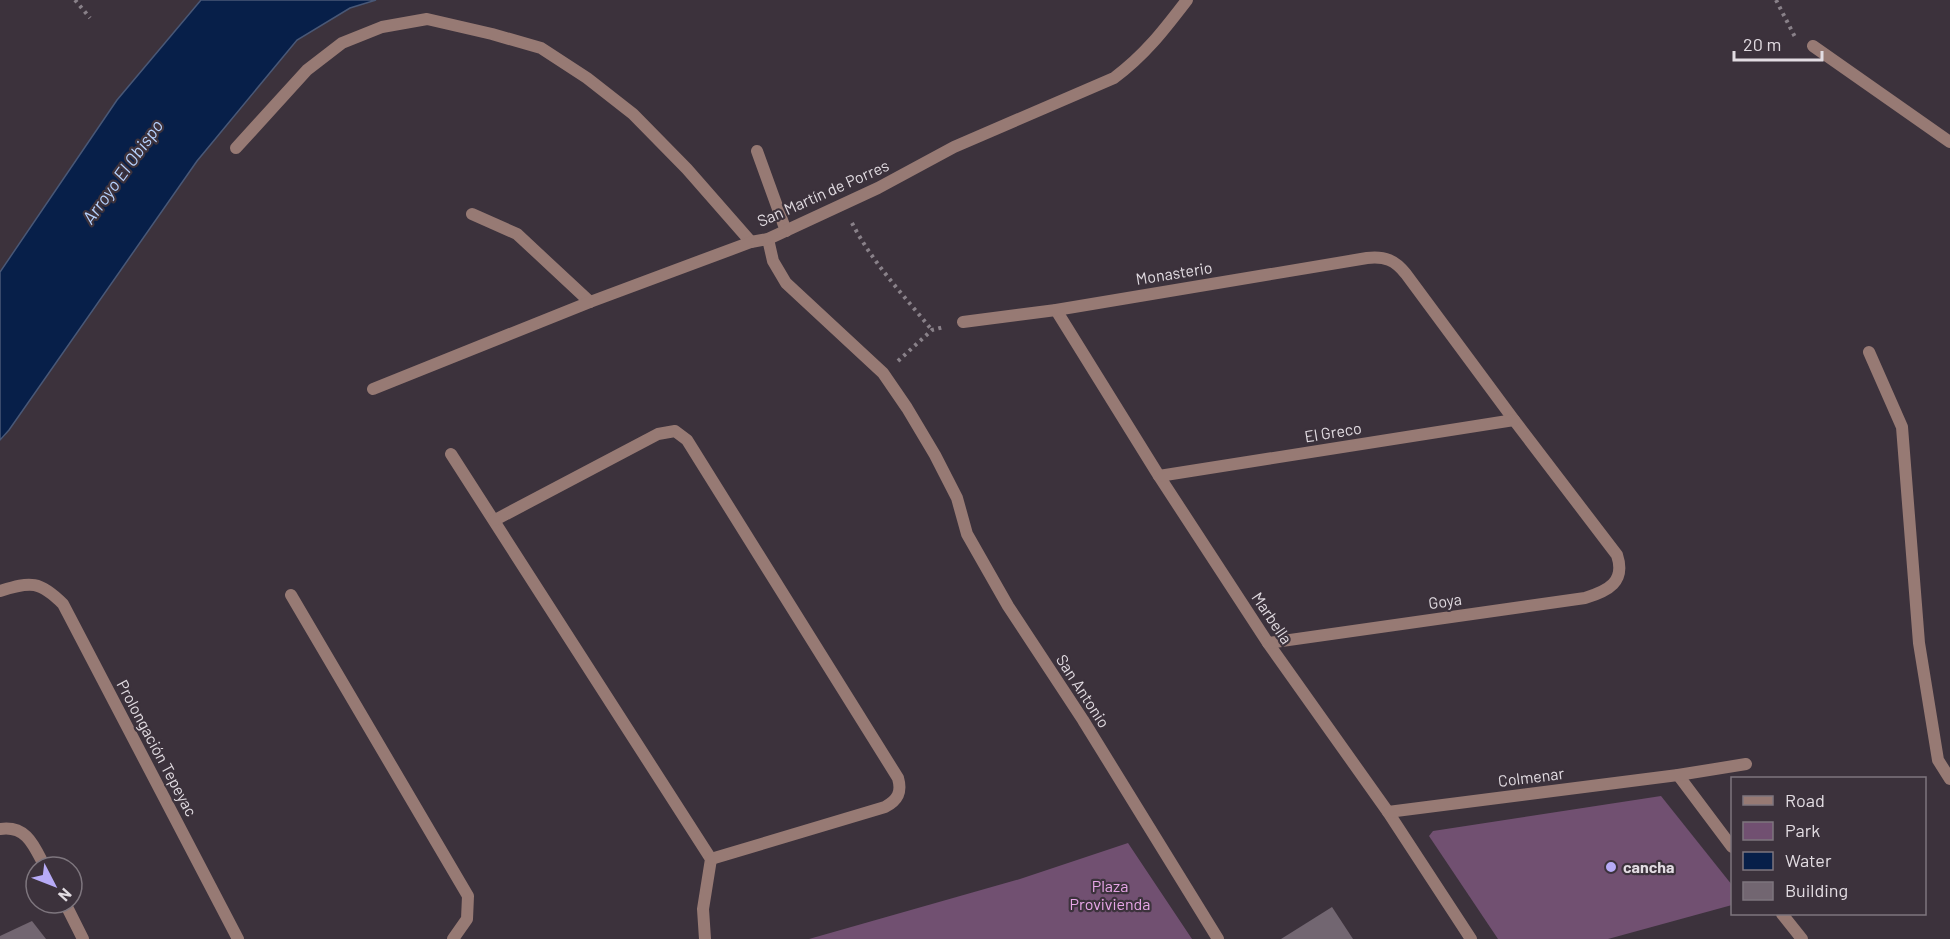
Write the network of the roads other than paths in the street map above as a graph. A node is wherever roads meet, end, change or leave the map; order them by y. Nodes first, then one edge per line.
1 (1187, 0) edge
2 (1813, 45) road end
3 (1950, 142) edge
4 (236, 148) dead end
5 (757, 151) dead end
6 (472, 214) dead end
7 (786, 231) junction
8 (768, 239) junction
9 (751, 242) junction
10 (590, 302) junction
11 (1056, 310) junction
12 (963, 322) road end
13 (1869, 352) dead end
14 (373, 389) dead end
15 (1514, 420) junction
16 (451, 454) dead end
17 (1159, 476) junction
18 (495, 520) junction
19 (0, 591) edge
20 (291, 595) dead end
21 (1268, 643) junction
22 (1746, 764) dead end
23 (1678, 775) junction
24 (1950, 779) edge
25 (1388, 812) junction
26 (0, 829) edge
27 (1731, 846) edge
28 (38, 855) edge
29 (711, 859) junction
30 (71, 915) edge
31 (1783, 915) edge
32 (83, 939) edge
33 (238, 939) edge
34 (453, 939) edge
35 (705, 939) edge
36 (1218, 939) edge
37 (1471, 939) edge
38 (1802, 939) edge

1 - 7 street, San Martín de Porres
2 - 3 street
4 - 9 street
5 - 7 street
6 - 10 street
7 - 8 street, San Martín de Porres
8 - 9 street, San Martín de Porres
8 - 36 street, San Antonio
9 - 10 street, San Martín de Porres
10 - 14 street, San Martín de Porres
11 - 12 street, Monasterio
11 - 15 street, Monasterio
11 - 17 street, Marbella
13 - 24 street
15 - 17 street, El Greco
15 - 21 street, Goya
16 - 18 street
17 - 21 street, Marbella
18 - 29 street
18 - 29 street
19 - 33 street, Prolongación Tepeyac
20 - 34 street
21 - 25 street, Marbella
22 - 23 street, Colmenar
23 - 25 street, Colmenar
23 - 27 street
25 - 37 street, Marbella
26 - 28 street
29 - 35 street
30 - 32 street
31 - 38 street

